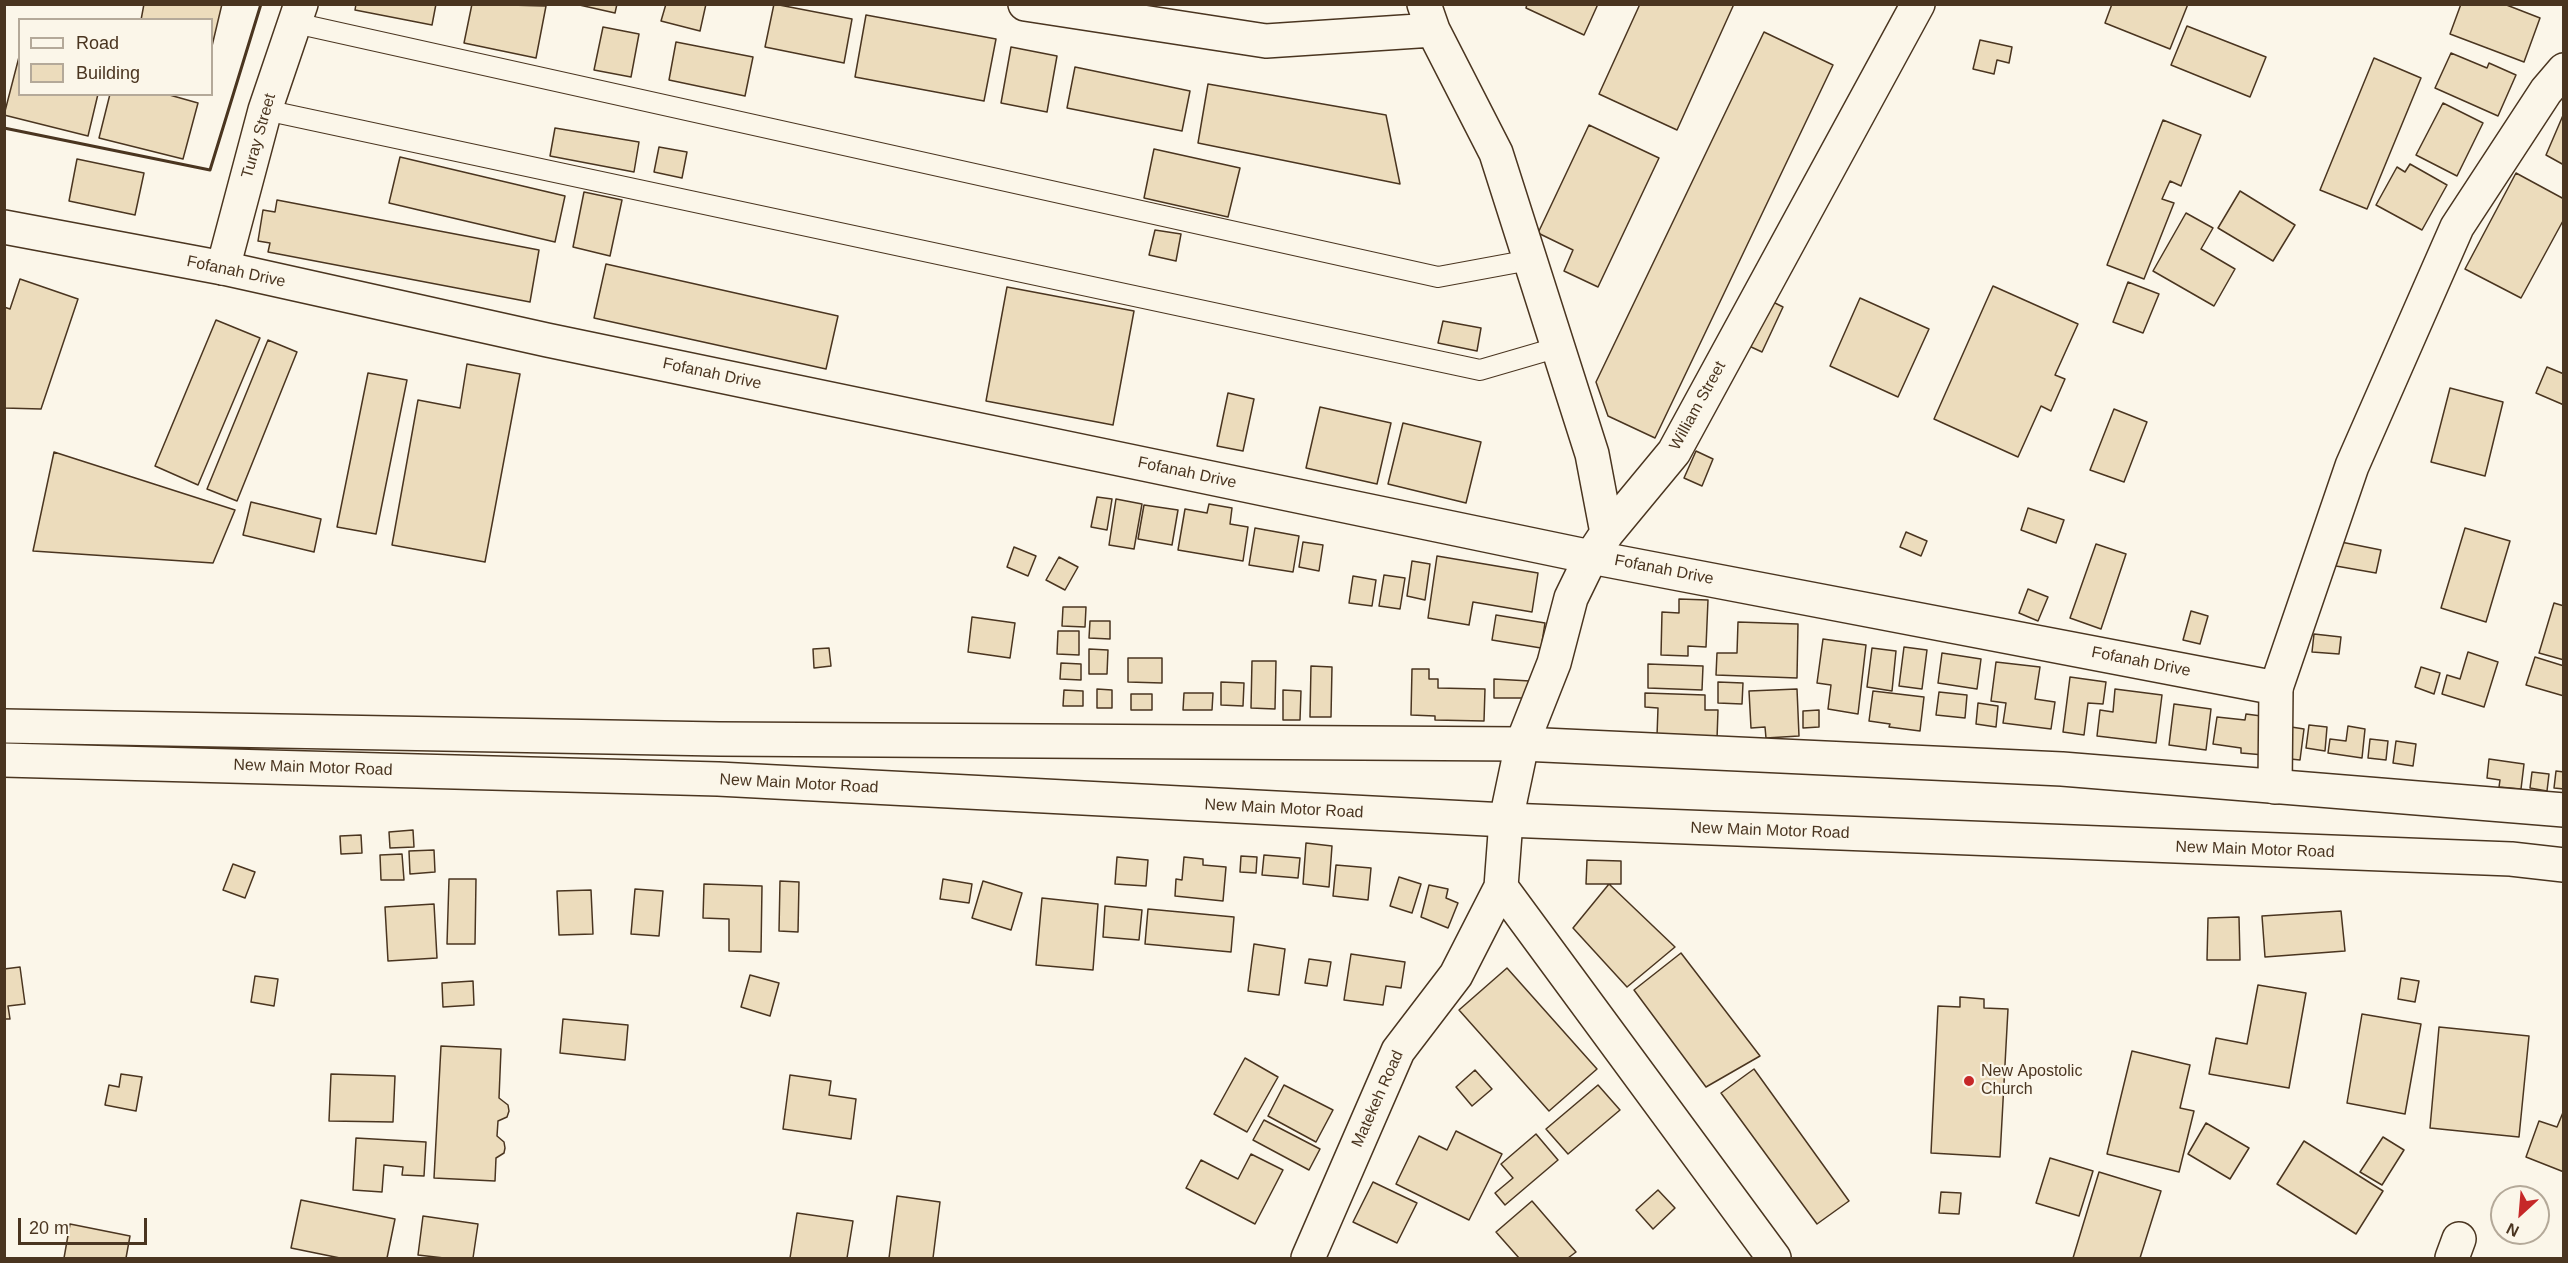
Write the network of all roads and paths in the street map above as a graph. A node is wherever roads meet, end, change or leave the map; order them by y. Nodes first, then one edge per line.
1 (1025, 4) edge
2 (1918, 4) edge
3 (298, 14) edge
4 (1428, 17) edge
5 (2564, 70) edge
6 (265, 110) junction
7 (4, 227) edge
8 (1530, 260) junction
9 (223, 268) junction
10 (1559, 347) junction
11 (1599, 545) junction
12 (2276, 688) junction
13 (4, 726) edge
14 (1522, 744) junction
15 (4, 760) edge
16 (2275, 787) junction
17 (2564, 810) edge
18 (1506, 820) junction
19 (2564, 865) edge
20 (1501, 887) junction
21 (1308, 1258) edge
22 (1774, 1258) edge

1 - 4 main road
2 - 11 main road, William Street
3 - 6 main road, Turay Street
3 - 8 lane
4 - 8 main road
5 - 12 main road
6 - 9 main road, Turay Street
6 - 10 lane
7 - 9 main road, Fofanah Drive
8 - 10 main road
9 - 11 main road, Fofanah Drive
10 - 11 main road
11 - 12 main road, Fofanah Drive
11 - 14 main road, William Street
12 - 16 main road
13 - 14 main road
14 - 16 main road
14 - 18 main road, William Street
15 - 18 main road, New Main Motor Road
16 - 17 main road
18 - 19 main road, New Main Motor Road
18 - 20 main road, William Street
20 - 21 main road, Matekeh Road
20 - 22 main road

